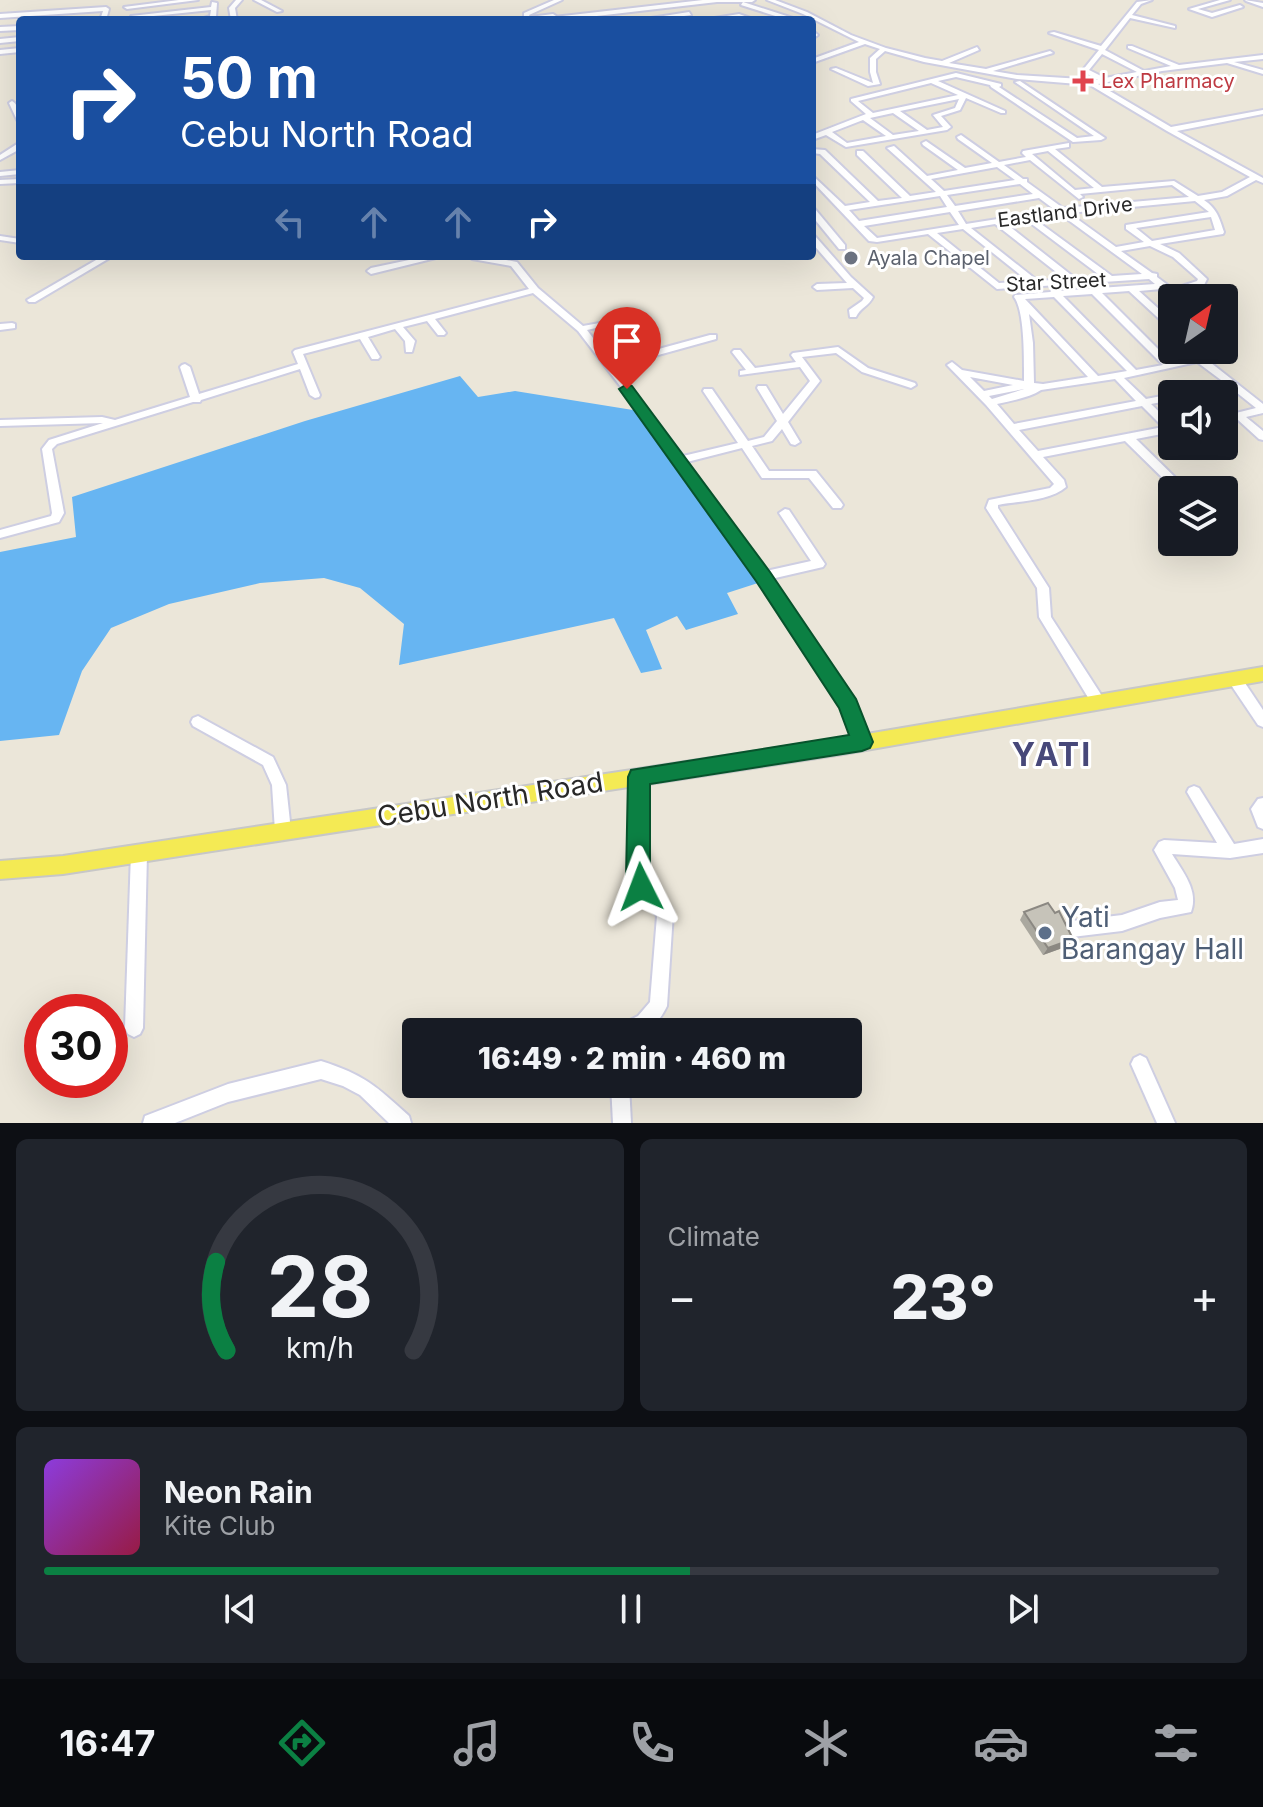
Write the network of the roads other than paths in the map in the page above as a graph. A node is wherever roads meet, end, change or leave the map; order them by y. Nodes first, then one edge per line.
1 (195, 0) edge
2 (222, 0) edge
3 (257, 0) edge
4 (559, 0) edge
5 (700, 0) edge
6 (752, 0) edge
7 (770, 0) edge
8 (1149, 0) edge
9 (1248, 0) edge
10 (1225, 1) edge
11 (127, 3) edge
12 (673, 3) edge
13 (585, 5) dead end
14 (1263, 5) edge
15 (214, 6) junction
16 (279, 11) dead end
17 (590, 12) junction
18 (687, 12) junction
19 (0, 16) edge
20 (104, 16) edge
21 (148, 16) edge
22 (213, 16) edge
23 (525, 16) edge
24 (571, 16) edge
25 (577, 16) edge
26 (664, 16) edge
27 (692, 16) edge
28 (783, 16) edge
29 (806, 16) edge
30 (1129, 16) junction
31 (816, 20) edge
32 (1173, 27) dead end
33 (1052, 33) dead end
34 (865, 42) junction
35 (1130, 47) dead end
36 (884, 49) junction
37 (977, 49) dead end
38 (1102, 50) junction
39 (1050, 53) dead end
40 (1263, 57) edge
41 (816, 60) edge
42 (1223, 61) junction
43 (943, 63) junction
44 (1179, 67) junction
45 (834, 69) dead end
46 (986, 71) junction
47 (1263, 72) edge
48 (1143, 73) junction
49 (1018, 80) junction
50 (1103, 80) junction
51 (932, 81) junction
52 (1092, 83) junction
53 (996, 85) junction
54 (910, 86) junction
55 (963, 96) junction
56 (938, 100) junction
57 (12, 103) dead end
58 (893, 110) junction
59 (16, 112) edge
60 (1003, 112) dead end
61 (1263, 112) edge
62 (868, 116) junction
63 (1169, 130) junction
64 (827, 132) junction
65 (925, 132) junction
66 (816, 136) edge
67 (891, 137) junction
68 (961, 137) dead end
69 (926, 143) dead end
70 (1066, 145) dead end
71 (891, 148) dead end
72 (1049, 148) junction
73 (816, 151) edge
74 (860, 153) dead end
75 (1031, 158) junction
76 (1001, 164) junction
77 (963, 170) junction
78 (926, 178) junction
79 (1259, 180) edge
80 (816, 181) edge
81 (1024, 181) junction
82 (1100, 189) junction
83 (1074, 192) junction
84 (942, 193) junction
85 (1041, 195) junction
86 (1197, 198) junction
87 (908, 199) junction
88 (876, 204) junction
89 (953, 208) junction
90 (843, 209) junction
91 (1093, 209) junction
92 (1061, 211) junction
93 (816, 212) edge
94 (1215, 214) junction
95 (1026, 216) junction
96 (997, 221) junction
97 (858, 224) junction
98 (963, 225) junction
99 (1085, 228) junction
100 (929, 231) junction
101 (1150, 243) junction
102 (816, 244) edge
103 (816, 246) edge
104 (1117, 249) junction
105 (100, 260) edge
106 (422, 260) edge
107 (495, 260) edge
108 (371, 271) dead end
109 (1154, 276) junction
110 (1109, 278) junction
111 (1073, 281) junction
112 (1035, 283) junction
113 (1164, 284) edge
114 (1198, 284) edge
115 (856, 285) junction
116 (817, 287) dead end
117 (1132, 289) junction
118 (535, 290) junction
119 (1093, 290) junction
120 (1158, 291) edge
121 (1054, 292) junction
122 (32, 300) dead end
123 (1023, 305) junction
124 (1158, 313) edge
125 (853, 315) dead end
126 (430, 319) junction
127 (602, 324) dead end
128 (12, 326) dead end
129 (0, 327) edge
130 (398, 327) junction
131 (581, 329) junction
132 (441, 333) dead end
133 (363, 336) junction
134 (713, 337) dead end
135 (409, 350) dead end
136 (737, 352) dead end
137 (375, 357) dead end
138 (803, 364) junction
139 (1176, 364) edge
140 (1210, 364) edge
141 (303, 365) junction
142 (610, 365) junction
143 (1170, 366) junction
144 (185, 367) dead end
145 (1133, 372) junction
146 (1116, 375) junction
147 (1094, 378) junction
148 (1227, 380) edge
149 (911, 385) dead end
150 (762, 388) dead end
151 (1028, 390) junction
152 (1238, 390) edge
153 (708, 391) dead end
154 (315, 395) dead end
155 (986, 399) junction
156 (196, 400) junction
157 (1158, 400) edge
158 (1147, 402) junction
159 (1263, 410) edge
160 (1158, 414) edge
161 (1239, 416) joint
162 (782, 422) junction
163 (0, 423) edge
164 (121, 424) junction
165 (1012, 428) junction
166 (1158, 431) edge
167 (1127, 437) junction
168 (1263, 437) edge
169 (795, 442) dead end
170 (743, 445) junction
171 (1036, 455) junction
172 (680, 460) junction
173 (1167, 476) edge
174 (837, 505) dead end
175 (785, 513) dead end
176 (0, 534) edge
177 (763, 576) junction
178 (1263, 674) edge
179 (1234, 678) junction
180 (1097, 700) junction
181 (1263, 721) edge
182 (198, 722) dead end
183 (862, 742) junction
184 (639, 777) junction
185 (1194, 792) dead end
186 (1263, 804) edge
187 (1263, 822) edge
188 (283, 831) junction
189 (1263, 846) edge
190 (1230, 851) junction
191 (139, 853) junction
192 (0, 870) edge
193 (1072, 929) edge
194 (648, 1018) edge
195 (134, 1028) dead end
196 (1140, 1064) dead end
197 (621, 1098) edge
198 (152, 1123) edge
199 (402, 1123) edge
200 (622, 1123) edge
201 (1166, 1123) edge

1 - 11 street
1 - 15 street
2 - 15 street
3 - 16 street
4 - 23 street
5 - 12 street
6 - 12 street
7 - 29 street
8 - 30 street
9 - 14 street
10 - 10 street
12 - 17 street
12 - 18 street
12 - 25 street
13 - 17 street
15 - 21 street
15 - 22 street
17 - 24 street
18 - 26 street
18 - 27 street
18 - 28 street
19 - 20 street
30 - 32 street
30 - 38 street
31 - 34 street
33 - 38 street
34 - 36 street
34 - 41 street
35 - 44 street
36 - 43 street
36 - 45 street
37 - 43 street
38 - 48 street
38 - 50 street
39 - 46 street
40 - 42 street
42 - 44 street
42 - 47 street
43 - 46 street
44 - 48 street
46 - 49 street
48 - 50 street
49 - 52 street
49 - 53 street
49 - 53 street
50 - 52 street
51 - 53 street
51 - 54 street
51 - 55 street
52 - 63 street
53 - 55 street
54 - 56 street
54 - 62 street
55 - 56 street
55 - 60 street
55 - 65 street
56 - 58 street
57 - 59 street
58 - 62 street
58 - 65 street
61 - 63 street
62 - 64 street
62 - 67 street
63 - 79 street
64 - 66 street
64 - 67 street
65 - 67 street
68 - 76 street
69 - 77 street
70 - 72 street
71 - 78 street
72 - 75 street
72 - 82 street
73 - 88 street
74 - 87 street
75 - 76 street
75 - 83 street
76 - 77 street
76 - 81 street
77 - 78 street
78 - 84 street
79 - 86 street, Eastland Drive
80 - 90 street
81 - 84 street
81 - 85 street
82 - 83 street
82 - 86 street
83 - 91 street
84 - 87 street
84 - 89 street
85 - 89 street
85 - 92 street
86 - 91 street, Eastland Drive
86 - 94 street
87 - 88 street
88 - 90 street
89 - 97 street
89 - 98 street
90 - 97 street
91 - 92 street, Eastland Drive
91 - 99 street
92 - 95 street, Eastland Drive
92 - 99 street
93 - 102 street
94 - 101 street
94 - 101 street
95 - 96 street, Eastland Drive
95 - 110 street
96 - 98 street, Eastland Drive
96 - 111 street
97 - 100 street, Eastland Drive
98 - 100 street, Eastland Drive
98 - 112 street
99 - 104 street
100 - 112 street, Star Street
101 - 104 street
101 - 114 street
103 - 115 street
104 - 109 street
105 - 122 street
106 - 108 street
107 - 118 street
109 - 110 street, Star Street
109 - 113 street
110 - 111 street, Star Street
111 - 112 street, Star Street
115 - 116 street
115 - 125 street
117 - 119 street
117 - 120 street
117 - 124 street
118 - 126 street
118 - 131 street
119 - 121 street
119 - 143 street
121 - 123 street
121 - 145 street
123 - 147 street
123 - 151 street
126 - 130 street
126 - 132 street
127 - 131 street
128 - 129 street
130 - 133 street
130 - 135 street
131 - 142 street
133 - 137 street
133 - 141 street
134 - 142 street
136 - 138 street
138 - 149 street
138 - 162 street
139 - 143 street
140 - 148 street
141 - 154 street
141 - 156 street
142 - 172 street
143 - 145 street
144 - 156 street
145 - 146 street
146 - 147 street
146 - 158 street
147 - 151 street
150 - 162 street
151 - 155 street
151 - 155 street
152 - 159 street
153 - 170 street
155 - 165 street
156 - 164 street
157 - 158 street
158 - 160 street
158 - 165 street
159 - 161 street
161 - 168 street
162 - 169 street
162 - 170 street
163 - 164 street
164 - 176 street
165 - 171 street
166 - 167 street
167 - 171 street
167 - 173 street
170 - 172 street
170 - 174 street
171 - 180 street
172 - 177 street
175 - 177 street
177 - 183 street
178 - 179 main road, Cebu North Road
179 - 180 main road, Cebu North Road
179 - 181 street
180 - 183 main road, Cebu North Road
182 - 188 street
183 - 184 main road, Cebu North Road
184 - 188 main road, Cebu North Road
184 - 194 street
185 - 190 street
186 - 187 street
188 - 191 main road, Cebu North Road
189 - 190 street
190 - 193 street
191 - 192 main road, Cebu North Road
191 - 195 street
196 - 201 street
197 - 200 street
198 - 199 street

